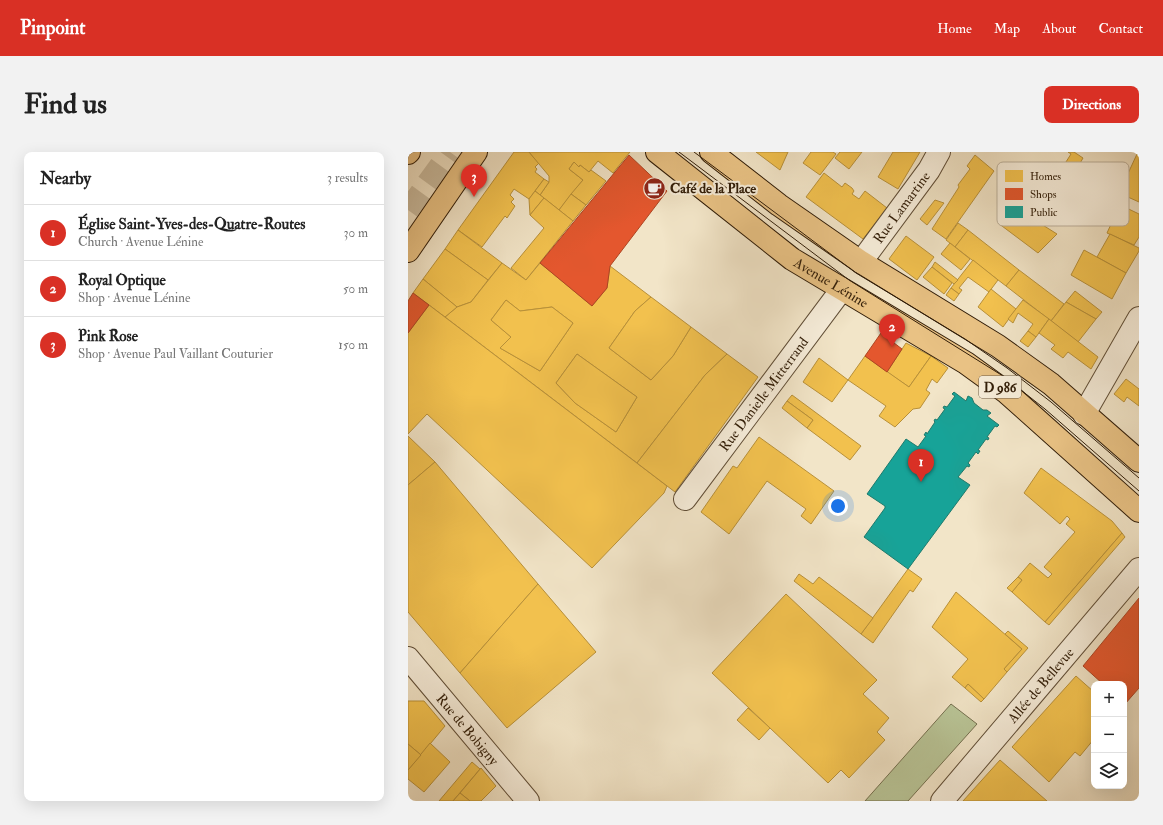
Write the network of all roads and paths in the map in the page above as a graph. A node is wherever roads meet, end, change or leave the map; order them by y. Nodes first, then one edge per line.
1 (476, 152) edge
2 (657, 152) edge
3 (711, 152) edge
4 (939, 152) edge
5 (408, 251) edge
6 (861, 262) junction
7 (842, 289) junction
8 (1139, 318) edge
9 (1084, 414) junction
10 (1139, 461) edge
11 (685, 499) dead end
12 (1139, 511) edge
13 (1139, 569) edge
14 (411, 670) edge
15 (527, 801) edge
16 (942, 801) edge

1 - 5 main road
2 - 7 main road, Avenue Lénine / D 986
3 - 6 main road, D 986
4 - 6 street, Rue Lamartine
6 - 9 main road, D 986
7 - 11 street, Rue Danielle Mitterrand
7 - 12 main road, Avenue Lénine / D 986
8 - 9 street
9 - 10 main road, D 986
13 - 16 street, Allée de Bellevue
14 - 15 street, Rue de Bobigny

